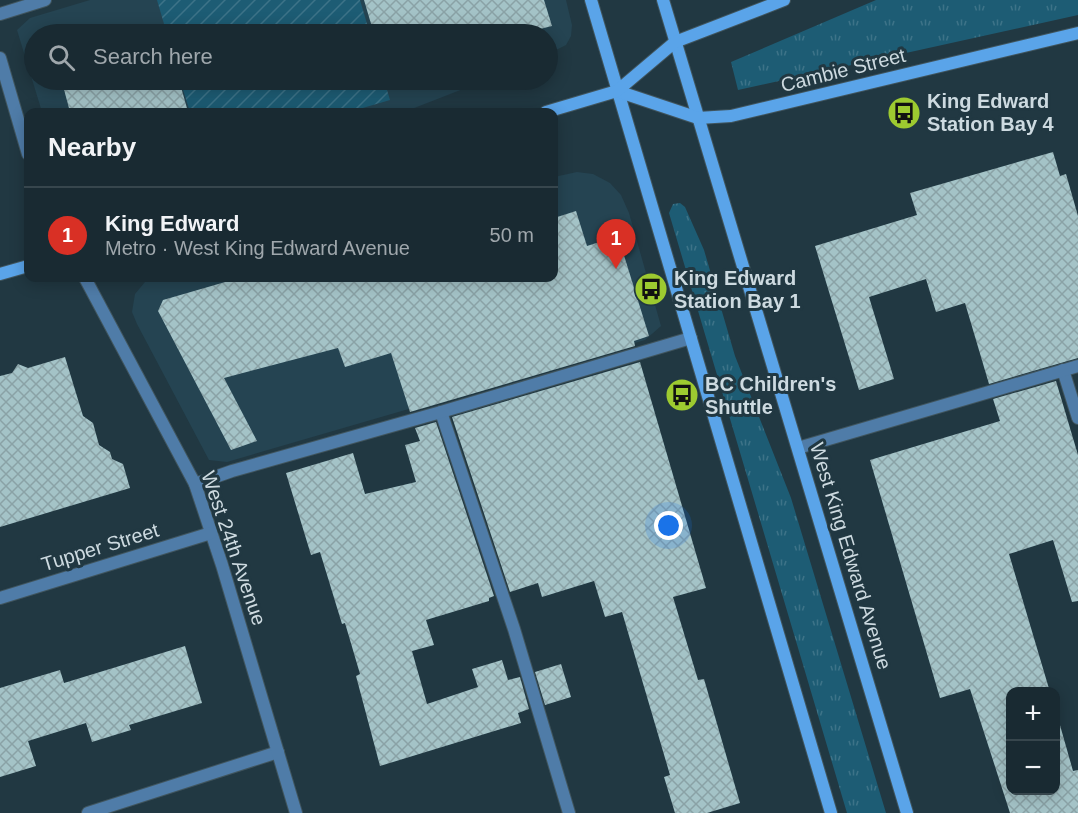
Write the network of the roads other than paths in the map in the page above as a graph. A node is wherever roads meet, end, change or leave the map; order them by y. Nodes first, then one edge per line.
1 (45, 0) edge
2 (591, 0) edge
3 (663, 0) edge
4 (784, 0) edge
5 (0, 14) edge
6 (1078, 33) edge
7 (675, 42) junction
8 (0, 58) edge
9 (617, 91) junction
10 (558, 108) edge
11 (698, 118) junction
12 (24, 140) edge
13 (24, 267) edge
14 (0, 274) edge
15 (86, 282) edge
16 (691, 338) junction
17 (1078, 366) edge
18 (1063, 370) junction
19 (441, 412) junction
20 (1078, 418) edge
21 (798, 448) junction
22 (195, 484) junction
23 (211, 532) junction
24 (0, 598) edge
25 (278, 752) junction
26 (88, 813) edge
27 (296, 813) edge
28 (569, 813) edge
29 (831, 813) edge
30 (907, 813) edge

1 - 5 street
2 - 9 main road
3 - 7 main road, West King Edward Avenue
4 - 7 main road
6 - 11 main road, Cambie Street
7 - 9 main road
7 - 11 main road, West King Edward Avenue
8 - 12 street
9 - 10 main road
9 - 11 main road, Cambie Street
9 - 16 main road
11 - 21 main road, West King Edward Avenue
13 - 14 main road
15 - 22 street, West 24th Avenue
16 - 19 street
16 - 29 main road
17 - 18 street
18 - 20 street
18 - 21 street
19 - 22 street
19 - 28 street
21 - 30 main road, West King Edward Avenue
22 - 23 street, West 24th Avenue
23 - 24 street, Tupper Street
23 - 25 street, West 24th Avenue
25 - 26 street
25 - 27 street, West 24th Avenue

